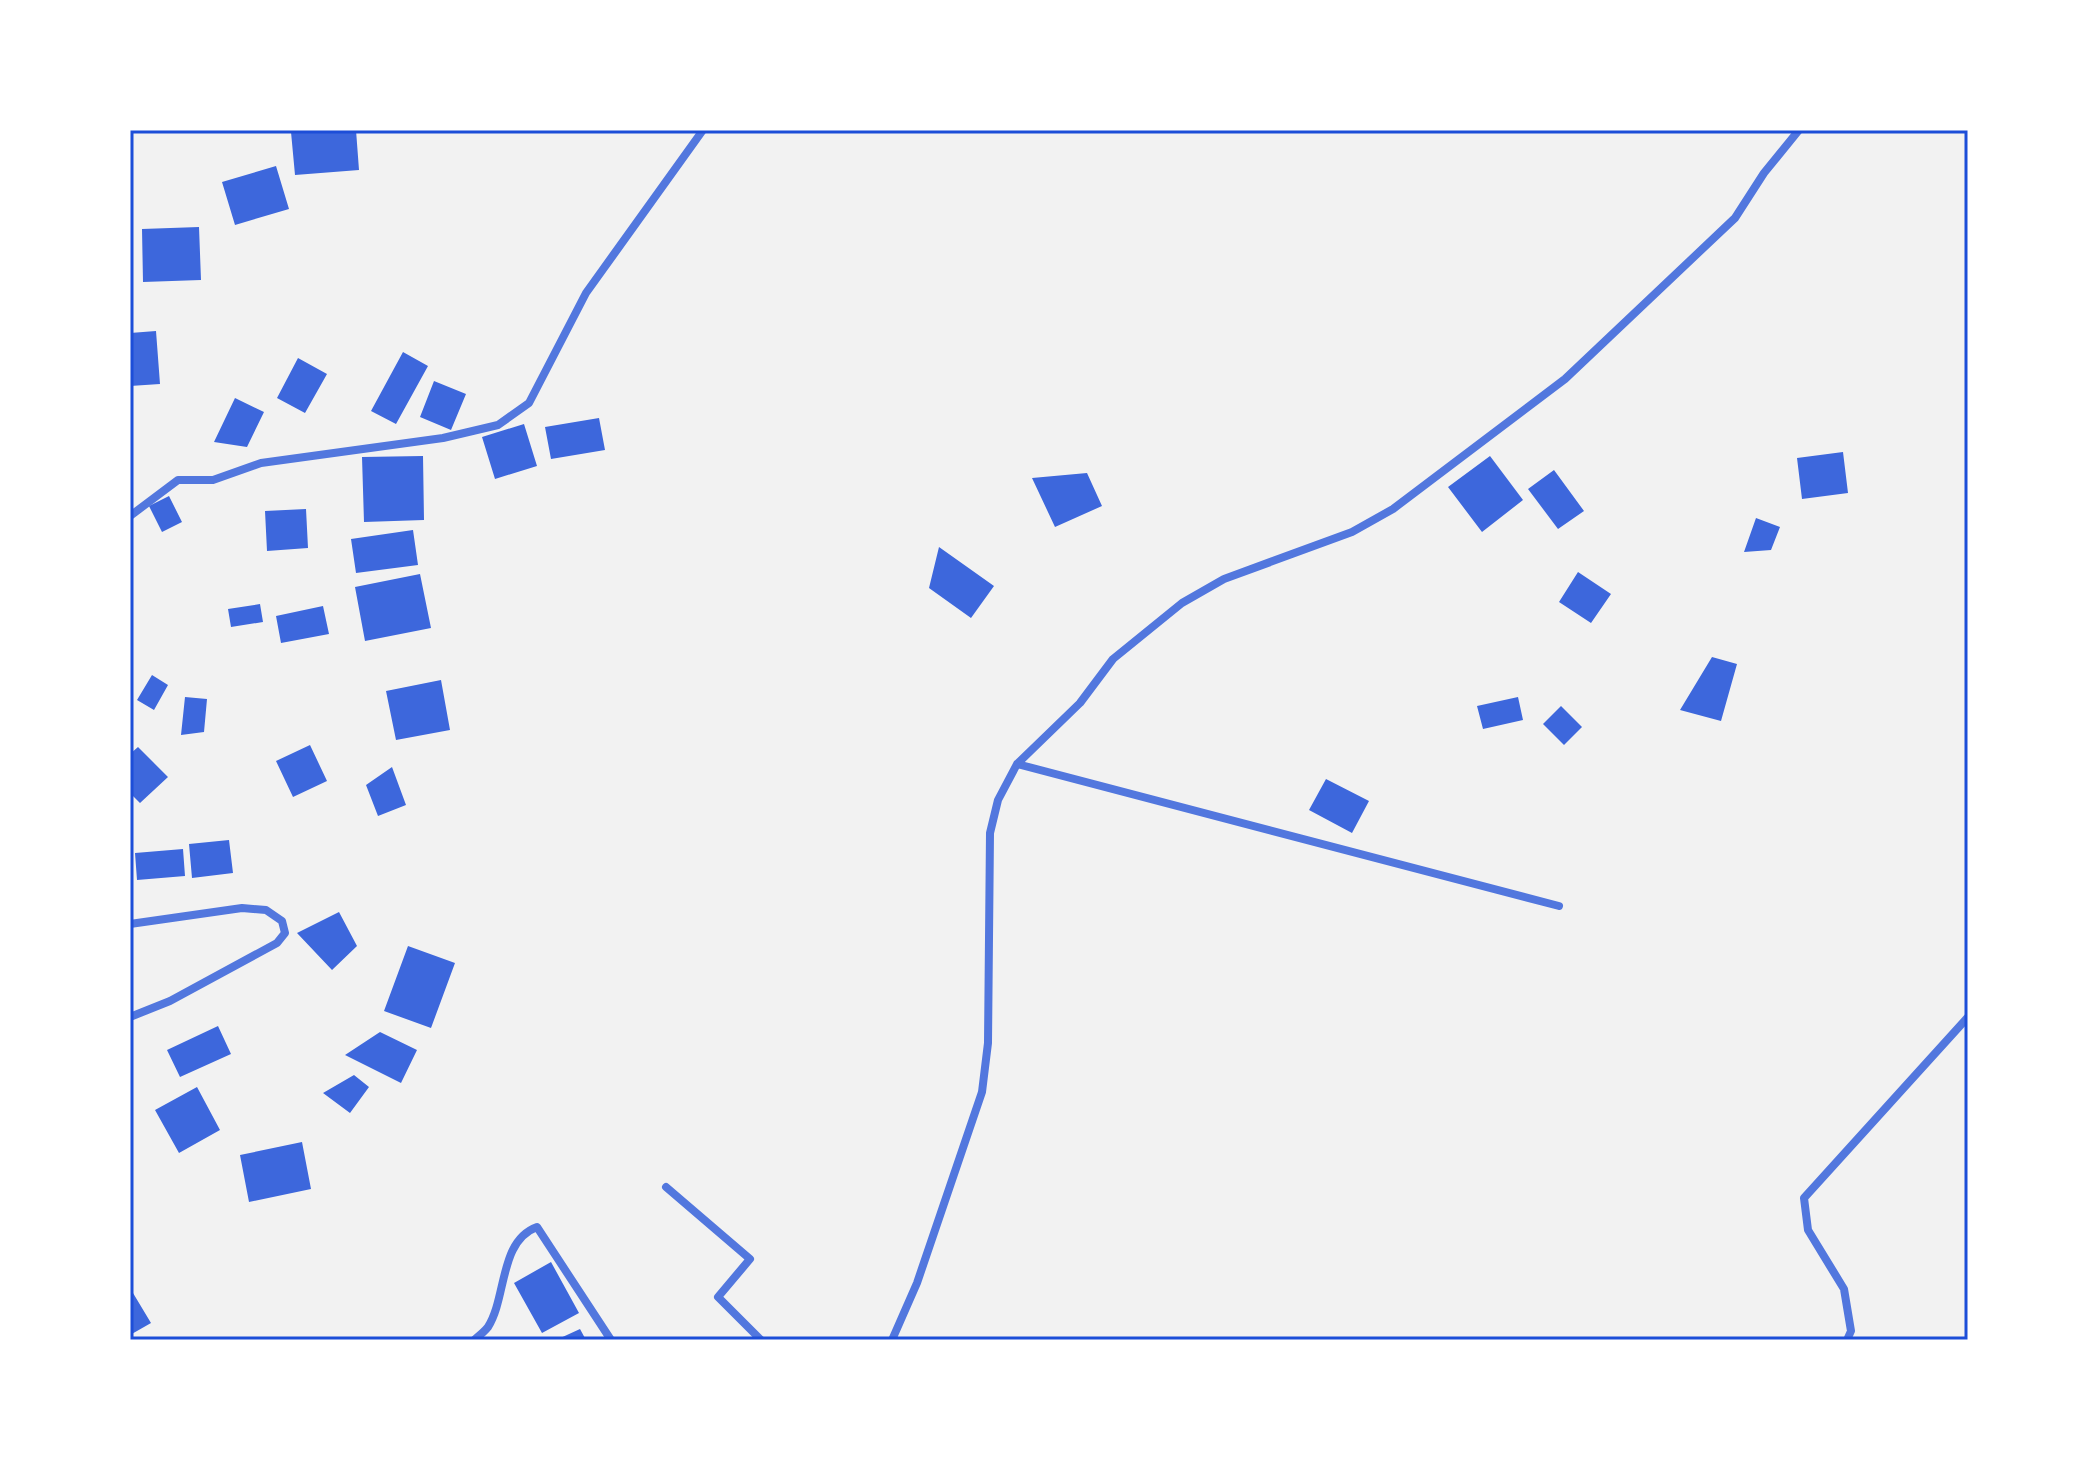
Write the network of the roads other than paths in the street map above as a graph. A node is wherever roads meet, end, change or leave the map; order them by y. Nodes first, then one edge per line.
1 (703, 130) edge
2 (1799, 130) edge
3 (130, 516) edge
4 (1017, 764) junction
5 (1559, 906) dead end
6 (130, 924) edge
7 (130, 1017) edge
8 (1968, 1017) edge
9 (666, 1187) dead end
10 (475, 1340) edge
11 (611, 1340) edge
12 (761, 1340) edge
13 (892, 1340) edge
14 (1847, 1340) edge

1 - 3 street
2 - 4 street
4 - 5 street
4 - 13 street
6 - 7 street
8 - 14 street
9 - 12 street
10 - 11 street

